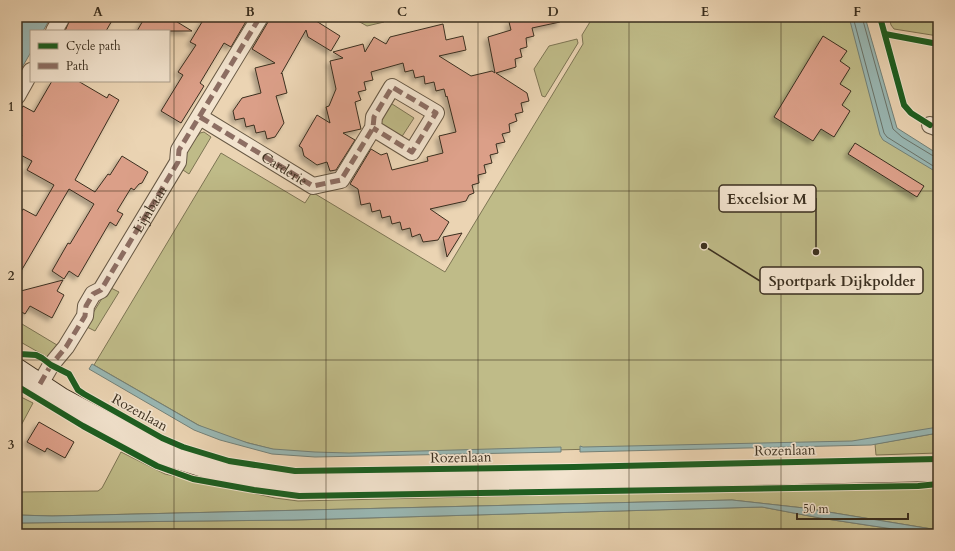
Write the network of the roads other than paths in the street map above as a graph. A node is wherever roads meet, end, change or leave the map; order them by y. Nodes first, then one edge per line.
1 (62, 17) edge
2 (260, 17) edge
3 (55, 30) edge
4 (30, 73) edge
5 (17, 96) edge
6 (200, 117) junction
7 (373, 128) dead end
8 (17, 370) edge
9 (40, 384) junction
10 (938, 470) edge

1 - 3 street
2 - 6 street, Lijnbaan
4 - 5 street
6 - 7 street, Carderie
6 - 9 street, Lijnbaan
8 - 9 street, Rozenlaan
9 - 10 street, Rozenlaan

